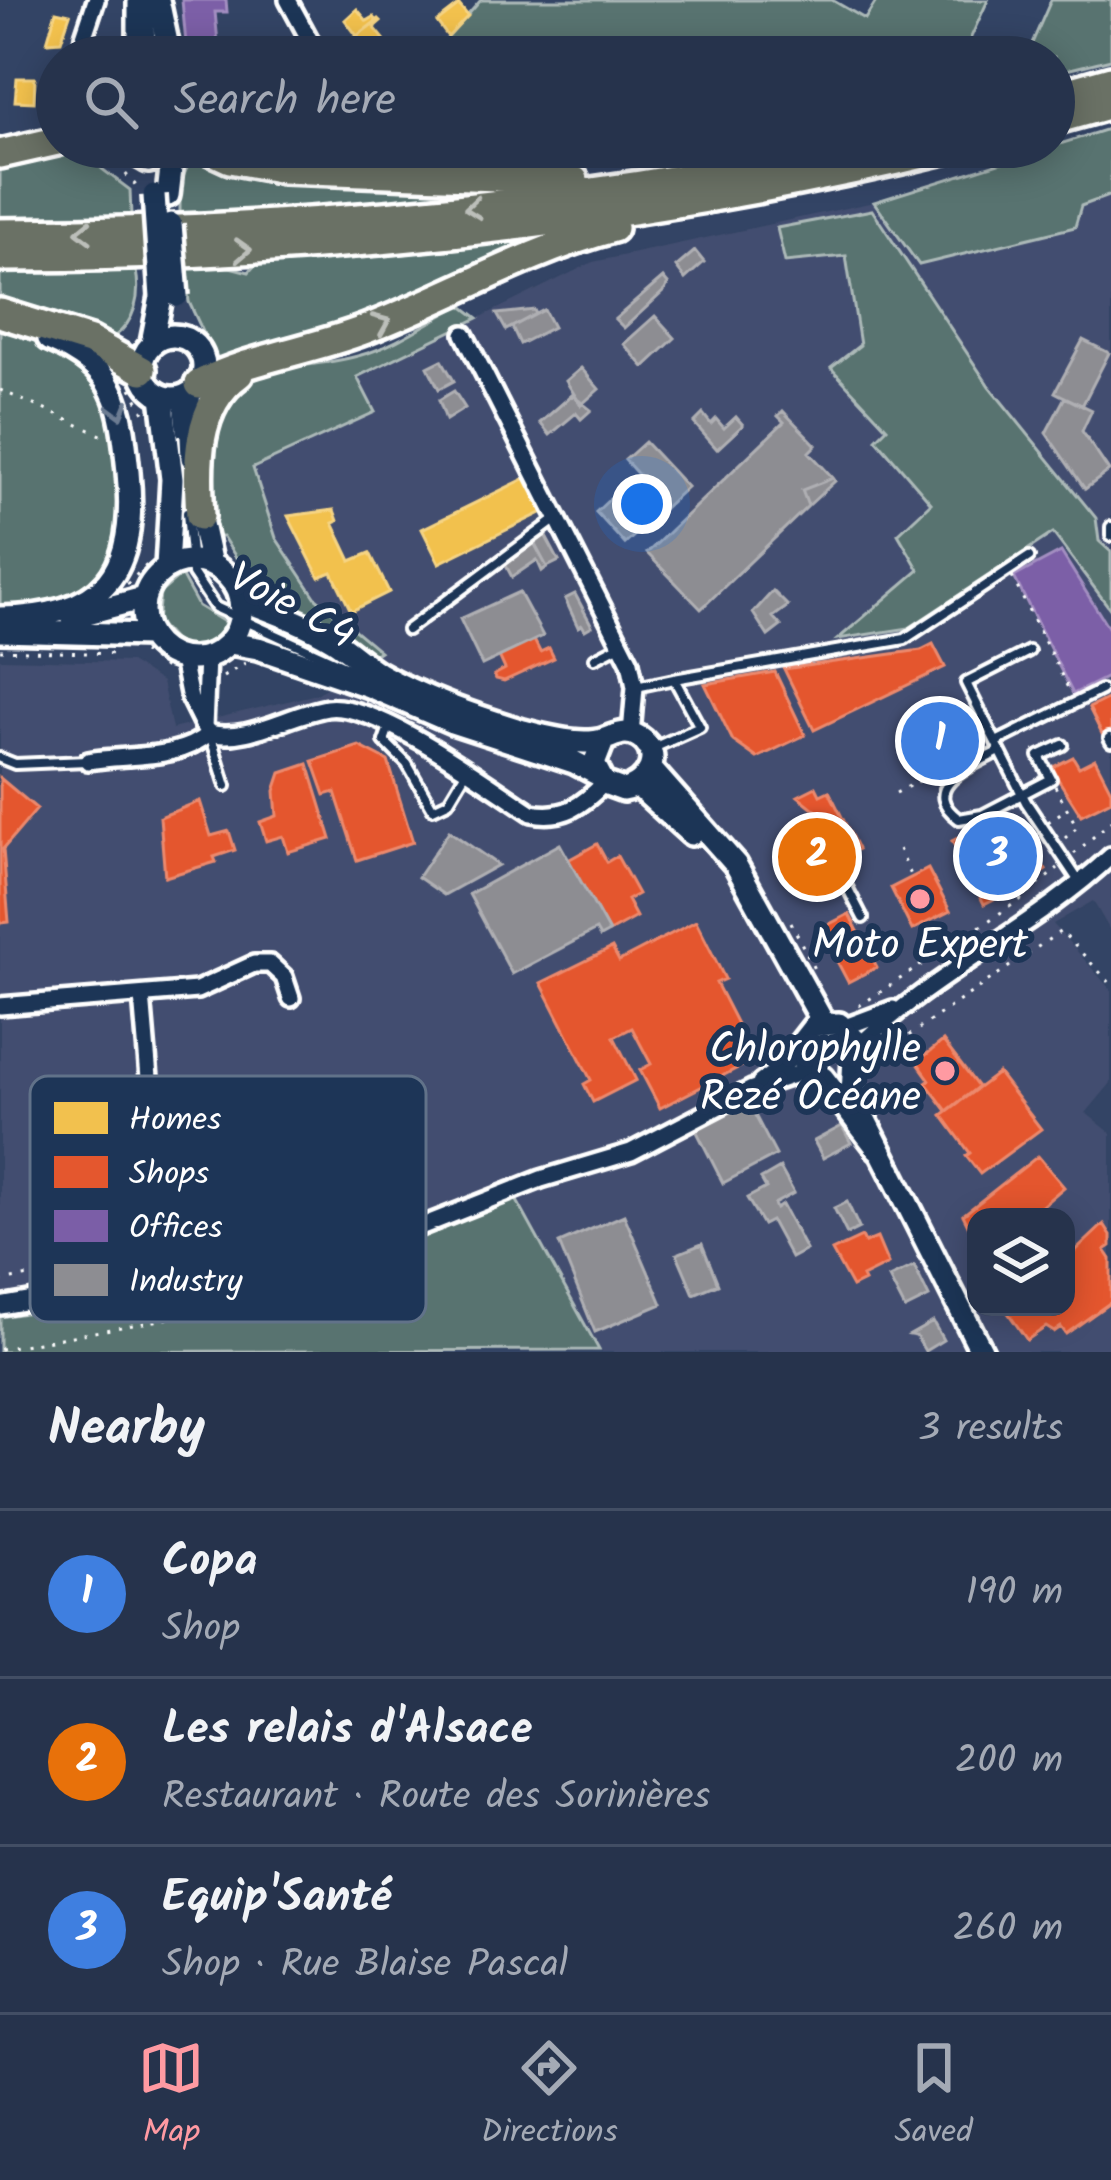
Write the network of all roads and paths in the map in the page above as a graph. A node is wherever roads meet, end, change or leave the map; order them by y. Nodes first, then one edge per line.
1 (96, 0) edge
2 (139, 0) edge
3 (148, 0) edge
4 (158, 0) edge
5 (288, 0) edge
6 (87, 36) edge
7 (139, 36) edge
8 (150, 36) edge
9 (163, 36) edge
10 (308, 36) edge
11 (1111, 80) edge
12 (1075, 90) edge
13 (1111, 104) edge
14 (1075, 114) edge
15 (36, 146) edge
16 (0, 154) edge
17 (118, 168) edge
18 (140, 168) edge
19 (167, 168) edge
20 (303, 168) edge
21 (333, 168) edge
22 (735, 168) edge
23 (854, 168) edge
24 (337, 170) junction
25 (672, 180) junction
26 (155, 195) junction
27 (707, 199) junction
28 (0, 232) edge
29 (0, 257) edge
30 (169, 296) junction
31 (0, 315) edge
32 (464, 334) dead end
33 (187, 339) junction
34 (152, 343) junction
35 (281, 355) junction
36 (142, 370) junction
37 (0, 390) edge
38 (182, 393) junction
39 (126, 449) junction
40 (185, 476) dead end
41 (193, 507) junction
42 (557, 518) junction
43 (1111, 526) edge
44 (1111, 536) edge
45 (1029, 557) dead end
46 (201, 563) junction
47 (167, 567) junction
48 (1008, 570) junction
49 (144, 598) junction
50 (241, 609) junction
51 (0, 624) edge
52 (406, 630) dead end
53 (146, 643) junction
54 (230, 643) junction
55 (621, 644) junction
56 (0, 650) edge
57 (1029, 651) dead end
58 (115, 654) dead end
59 (207, 658) junction
60 (595, 658) dead end
61 (253, 663) dead end
62 (177, 667) junction
63 (674, 679) junction
64 (215, 683) dead end
65 (635, 687) junction
66 (1100, 690) dead end
67 (1075, 702) junction
68 (390, 726) junction
69 (207, 730) junction
70 (631, 734) junction
71 (900, 736) dead end
72 (603, 741) junction
73 (1063, 745) dead end
74 (550, 746) junction
75 (998, 747) junction
76 (0, 758) edge
77 (962, 758) dead end
78 (88, 760) joint
79 (466, 771) junction
80 (601, 778) junction
81 (922, 779) junction
82 (1051, 779) junction
83 (655, 782) junction
84 (226, 787) dead end
85 (896, 793) dead end
86 (1022, 795) junction
87 (1067, 809) junction
88 (1111, 821) edge
89 (1042, 826) junction
90 (1056, 847) junction
91 (898, 849) dead end
92 (1111, 856) edge
93 (1066, 862) junction
94 (911, 875) dead end
95 (1081, 884) junction
96 (846, 885) dead end
97 (863, 918) dead end
98 (791, 922) dead end
99 (819, 977) dead end
100 (1111, 984) edge
101 (142, 996) junction
102 (918, 997) junction
103 (291, 998) dead end
104 (0, 1006) edge
105 (817, 1030) junction
106 (875, 1030) junction
107 (854, 1057) junction
108 (149, 1076) edge
109 (878, 1149) junction
110 (426, 1225) edge
111 (30, 1276) edge
112 (0, 1281) edge
113 (30, 1301) edge
114 (0, 1306) edge
115 (149, 1322) edge
116 (0, 1349) edge
117 (982, 1352) edge

1 - 6 street
2 - 7 main road
3 - 8 lane
4 - 9 main road
5 - 10 street
11 - 12 highway
13 - 14 highway
15 - 16 highway
17 - 26 path
18 - 26 main road
19 - 26 main road
20 - 24 highway
21 - 24 main road
22 - 25 highway
23 - 27 highway
24 - 25 highway
25 -> 28 highway
26 - 30 main road, bridge
29 -> 27 highway
35 -> 27 highway
30 - 33 main road
30 - 34 main road
31 - 36 highway
31 -> 39 main road
32 - 42 street
33 - 34 main road
33 - 38 main road
34 - 36 main road
35 - 38 highway
35 - 41 highway
36 - 38 main road
37 - 39 path
38 - 40 lane
38 - 41 main road
38 - 47 main road
39 - 51 main road
41 - 46 main road
42 - 52 lane
42 - 55 street
43 - 44 lane
45 - 48 lane
46 - 47 main road
46 - 50 main road
47 - 49 main road
48 - 63 lane
48 - 67 path
49 - 51 main road
49 - 53 main road
50 - 54 main road
50 - 74 main road
51 - 53 main road
53 - 62 path
53 - 62 main road
54 - 59 main road
54 - 74 main road
55 - 60 lane
55 - 65 street
56 - 58 path
57 - 75 lane
59 - 62 main road
59 - 69 street
61 - 64 path
62 - 69 street
63 - 65 lane
63 - 83 lane
65 - 70 street
66 - 67 lane
67 - 75 lane
68 - 69 street
68 - 79 street
68 - 79 lane
69 - 78 street
69 - 84 lane
70 - 72 main road
70 - 83 main road
71 - 81 path
72 - 74 main road
72 - 80 main road
73 - 82 lane
74 - 80 main road
75 - 86 lane
75 - 86 lane
76 - 78 lane
77 - 81 path
79 - 80 street
80 - 83 main road
81 - 85 path
82 - 86 lane
82 - 87 path
83 - 105 main road
86 - 89 lane
87 - 89 path
87 - 90 path
88 - 93 path
89 - 90 lane
90 - 93 lane
91 - 94 path
92 - 95 street
93 - 95 lane
93 - 105 path
95 - 102 street
96 - 97 lane
98 - 99 path
100 - 106 path
101 - 103 street
101 - 104 street
101 - 108 street
102 - 105 street
102 - 106 street
105 - 107 main road
105 - 107 main road
105 - 109 main road
105 - 110 street
106 - 107 street
107 - 109 main road
109 - 117 main road
111 - 112 path
113 - 114 street
115 - 116 path

